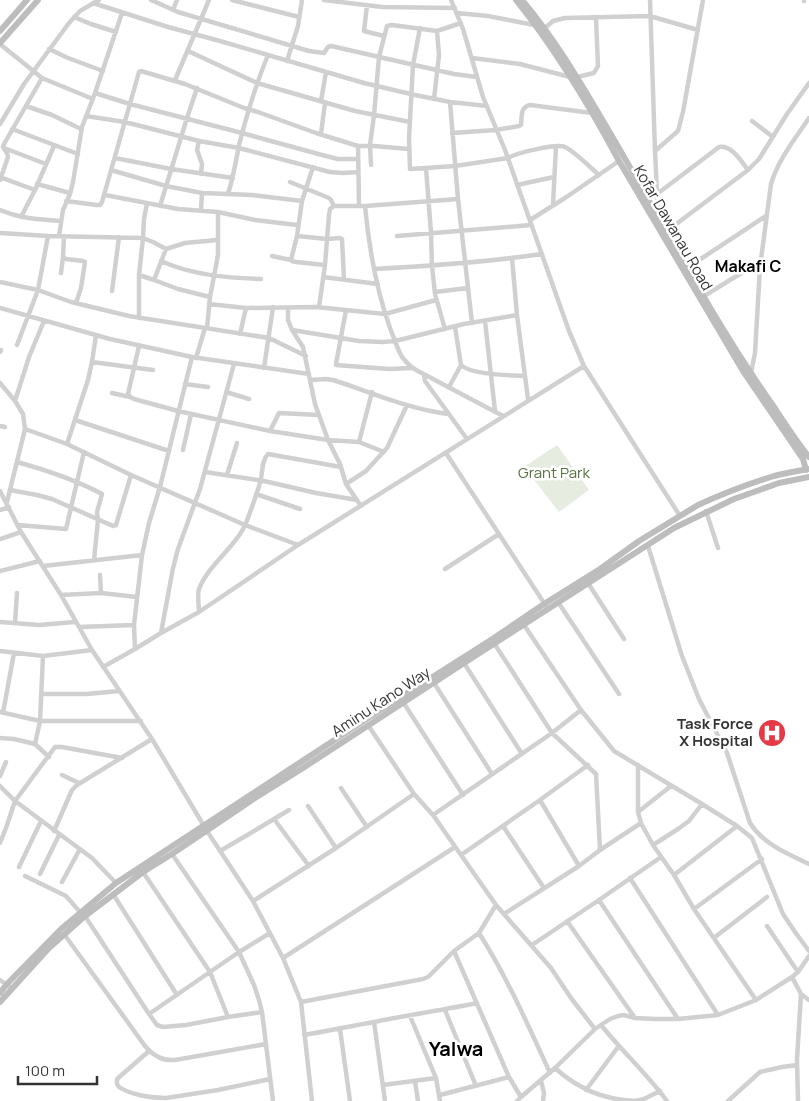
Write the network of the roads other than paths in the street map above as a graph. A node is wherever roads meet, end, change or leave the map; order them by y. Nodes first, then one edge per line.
1 (27, 0) edge
2 (38, 0) edge
3 (152, 0) edge
4 (177, 0) edge
5 (209, 0) edge
6 (232, 0) edge
7 (302, 0) edge
8 (324, 0) edge
9 (451, 0) edge
10 (516, 0) edge
11 (522, 0) edge
12 (650, 0) edge
13 (704, 0) edge
14 (96, 1) edge
15 (238, 1) edge
16 (367, 5) junction
17 (454, 8) junction
18 (173, 10) junction
19 (122, 13) junction
20 (457, 14) junction
21 (650, 16) junction
22 (74, 17) junction
23 (299, 17) junction
24 (596, 18) junction
25 (201, 19) junction
26 (460, 23) junction
27 (536, 26) junction
28 (420, 28) junction
29 (545, 28) junction
30 (0, 30) edge
31 (437, 30) junction
32 (698, 30) junction
33 (116, 32) junction
34 (195, 34) junction
35 (384, 36) junction
36 (0, 44) edge
37 (291, 46) junction
38 (49, 49) junction
39 (188, 51) junction
40 (268, 55) junction
41 (379, 57) junction
42 (472, 58) junction
43 (287, 61) junction
44 (413, 64) junction
45 (438, 70) junction
46 (33, 71) junction
47 (103, 71) junction
48 (326, 72) junction
49 (477, 77) junction
50 (574, 77) junction
51 (42, 78) junction
52 (175, 80) junction
53 (257, 83) junction
54 (809, 84) edge
55 (376, 86) junction
56 (197, 88) junction
57 (95, 93) junction
58 (411, 94) junction
59 (93, 99) junction
60 (434, 99) junction
61 (323, 102) junction
62 (450, 102) junction
63 (130, 104) junction
64 (26, 106) junction
65 (487, 106) junction
66 (249, 109) junction
67 (592, 113) junction
68 (86, 116) junction
69 (374, 116) junction
70 (809, 118) edge
71 (187, 119) junction
72 (752, 121) dead end
73 (125, 122) junction
74 (410, 122) junction
75 (0, 124) edge
76 (82, 128) junction
77 (12, 130) junction
78 (496, 130) junction
79 (242, 133) junction
80 (452, 133) junction
81 (321, 134) junction
82 (181, 136) junction
83 (773, 138) junction
84 (199, 141) junction
85 (54, 146) junction
86 (358, 146) junction
87 (370, 146) junction
88 (556, 146) junction
89 (3, 147) junction
90 (239, 148) junction
91 (409, 149) junction
92 (655, 152) junction
93 (78, 154) junction
94 (115, 158) junction
95 (508, 158) junction
96 (358, 159) junction
97 (619, 161) junction
98 (46, 164) junction
99 (371, 165) dead end
100 (455, 166) junction
101 (313, 167) junction
102 (426, 168) junction
103 (171, 169) junction
104 (111, 170) junction
105 (748, 170) junction
106 (358, 172) junction
107 (201, 174) junction
108 (599, 175) junction
109 (554, 177) junction
110 (0, 178) edge
111 (233, 178) junction
112 (290, 182) dead end
113 (37, 184) junction
114 (517, 185) junction
115 (166, 186) junction
116 (306, 188) junction
117 (34, 190) junction
118 (70, 193) junction
119 (202, 193) junction
120 (228, 194) junction
121 (657, 194) junction
122 (105, 195) junction
123 (458, 199) junction
124 (66, 201) junction
125 (302, 201) junction
126 (428, 202) junction
127 (147, 203) junction
128 (553, 205) junction
129 (160, 206) junction
130 (334, 206) junction
131 (362, 206) junction
132 (0, 210) edge
133 (201, 210) junction
134 (218, 212) junction
135 (658, 216) junction
136 (766, 216) junction
137 (20, 217) junction
138 (61, 221) junction
139 (531, 222) junction
140 (298, 225) junction
141 (462, 230) junction
142 (667, 232) junction
143 (0, 233) edge
144 (431, 233) junction
145 (48, 236) junction
146 (61, 236) junction
147 (297, 236) junction
148 (397, 236) dead end
149 (119, 237) junction
150 (143, 238) junction
151 (327, 239) junction
152 (217, 240) junction
153 (166, 249) junction
154 (542, 254) junction
155 (272, 256) dead end
156 (62, 257) junction
157 (512, 258) junction
158 (291, 260) junction
159 (161, 261) junction
160 (761, 261) junction
161 (465, 262) junction
162 (325, 265) junction
163 (432, 266) junction
164 (688, 268) junction
165 (374, 269) junction
166 (61, 273) dead end
167 (214, 275) junction
168 (139, 276) junction
169 (323, 276) junction
170 (262, 279) dead end
171 (154, 280) junction
172 (344, 280) junction
173 (0, 282) edge
174 (378, 284) junction
175 (468, 288) junction
176 (38, 290) junction
177 (112, 291) dead end
178 (435, 292) junction
179 (704, 296) junction
180 (210, 297) junction
181 (436, 300) junction
182 (76, 303) junction
183 (209, 304) junction
184 (274, 307) junction
185 (0, 308) edge
186 (246, 308) junction
187 (288, 308) junction
188 (319, 308) junction
189 (346, 310) junction
190 (386, 314) junction
191 (517, 315) junction
192 (28, 316) junction
193 (139, 318) junction
194 (485, 320) junction
195 (44, 322) junction
196 (472, 323) junction
197 (455, 327) junction
198 (206, 328) junction
199 (445, 329) junction
200 (292, 330) junction
201 (240, 334) junction
202 (96, 335) junction
203 (269, 338) junction
204 (340, 338) junction
205 (395, 340) junction
206 (17, 345) dead end
207 (139, 346) junction
208 (306, 356) junction
209 (194, 357) junction
210 (92, 362) junction
211 (234, 364) junction
212 (461, 365) junction
213 (584, 366) junction
214 (134, 368) junction
215 (264, 368) junction
216 (412, 368) junction
217 (153, 370) dead end
218 (750, 373) junction
219 (309, 374) junction
220 (491, 374) junction
221 (424, 375) junction
222 (525, 376) junction
223 (310, 380) junction
224 (0, 383) edge
225 (185, 384) junction
226 (208, 387) dead end
227 (449, 387) junction
228 (226, 392) junction
229 (372, 392) junction
230 (112, 393) dead end
231 (130, 397) junction
232 (249, 399) dead end
233 (528, 399) junction
234 (15, 401) junction
235 (407, 405) junction
236 (178, 411) junction
237 (495, 411) junction
238 (191, 414) junction
239 (319, 414) junction
240 (448, 414) junction
241 (503, 416) junction
242 (75, 420) junction
243 (219, 420) junction
244 (25, 429) junction
245 (270, 431) junction
246 (467, 439) junction
247 (328, 440) junction
248 (359, 442) junction
249 (236, 443) dead end
250 (66, 444) junction
251 (183, 450) dead end
252 (169, 451) junction
253 (84, 452) junction
254 (384, 452) junction
255 (446, 453) junction
256 (809, 457) edge
257 (17, 462) junction
258 (340, 467) junction
259 (807, 470) edge
260 (205, 472) junction
261 (130, 475) junction
262 (226, 475) junction
263 (809, 477) edge
264 (261, 481) junction
265 (77, 483) junction
266 (346, 484) junction
267 (160, 487) junction
268 (10, 490) junction
269 (0, 491) edge
270 (256, 494) junction
271 (357, 500) junction
272 (708, 501) junction
273 (195, 503) junction
274 (8, 505) junction
275 (361, 506) junction
276 (71, 508) junction
277 (300, 509) dead end
278 (0, 510) edge
279 (709, 510) junction
280 (680, 516) junction
281 (98, 520) junction
282 (245, 525) junction
283 (18, 526) junction
284 (21, 532) junction
285 (499, 534) junction
286 (0, 539) edge
287 (298, 545) junction
288 (648, 546) junction
289 (718, 548) dead end
290 (142, 555) junction
291 (94, 560) junction
292 (40, 561) junction
293 (43, 566) junction
294 (445, 569) dead end
295 (0, 571) edge
296 (100, 575) dead end
297 (588, 583) junction
298 (16, 593) dead end
299 (102, 593) junction
300 (61, 595) junction
301 (137, 597) junction
302 (558, 602) junction
303 (546, 606) junction
304 (199, 612) junction
305 (0, 622) edge
306 (75, 622) junction
307 (14, 623) junction
308 (134, 625) junction
309 (524, 625) junction
310 (79, 627) junction
311 (161, 633) junction
312 (624, 639) dead end
313 (494, 643) junction
314 (136, 649) junction
315 (92, 650) junction
316 (0, 651) edge
317 (14, 654) junction
318 (43, 656) junction
319 (464, 663) junction
320 (103, 667) junction
321 (434, 683) junction
322 (120, 691) junction
323 (41, 694) junction
324 (619, 694) dead end
325 (403, 702) junction
326 (581, 710) junction
327 (2, 713) edge
328 (40, 721) junction
329 (141, 721) junction
330 (368, 725) junction
331 (552, 733) junction
332 (0, 738) edge
333 (152, 739) junction
334 (36, 744) junction
335 (522, 754) junction
336 (49, 757) junction
337 (122, 758) junction
338 (6, 762) dead end
339 (588, 765) junction
340 (638, 765) junction
341 (492, 774) junction
342 (62, 775) dead end
343 (0, 776) edge
344 (79, 783) junction
345 (0, 786) edge
346 (671, 786) junction
347 (341, 788) dead end
348 (414, 794) junction
349 (463, 795) junction
350 (540, 800) junction
351 (14, 801) junction
352 (702, 804) junction
353 (308, 806) dead end
354 (289, 810) dead end
355 (638, 812) junction
356 (433, 815) junction
357 (274, 819) junction
358 (42, 821) junction
359 (641, 823) junction
360 (0, 825) edge
361 (503, 826) junction
362 (737, 826) junction
363 (367, 827) junction
364 (6, 828) junction
365 (206, 828) junction
366 (54, 831) junction
367 (59, 835) junction
368 (0, 843) edge
369 (653, 845) junction
370 (455, 847) junction
371 (336, 848) junction
372 (80, 849) junction
373 (600, 850) junction
374 (220, 851) junction
375 (172, 854) junction
376 (461, 855) junction
377 (661, 857) junction
378 (762, 859) junction
379 (809, 864) edge
380 (308, 866) junction
381 (579, 866) junction
382 (19, 867) dead end
383 (143, 872) junction
384 (40, 874) dead end
385 (25, 876) dead end
386 (674, 876) junction
387 (630, 878) junction
388 (62, 882) dead end
389 (116, 883) junction
390 (544, 888) junction
391 (113, 894) junction
392 (767, 897) dead end
393 (599, 900) junction
394 (253, 902) junction
395 (496, 905) junction
396 (694, 908) junction
397 (82, 914) junction
398 (504, 914) junction
399 (567, 921) junction
400 (767, 926) dead end
401 (479, 932) junction
402 (270, 933) junction
403 (64, 934) junction
404 (715, 937) junction
405 (532, 944) junction
406 (454, 951) junction
407 (240, 952) junction
408 (809, 952) edge
409 (809, 956) edge
410 (283, 958) junction
411 (210, 972) junction
412 (798, 972) junction
413 (792, 977) junction
414 (6, 984) edge
415 (0, 993) edge
416 (801, 994) junction
417 (178, 995) junction
418 (756, 1000) junction
419 (809, 1000) edge
420 (0, 1002) edge
421 (301, 1002) junction
422 (477, 1003) junction
423 (445, 1010) junction
424 (262, 1012) junction
425 (148, 1014) junction
426 (718, 1015) junction
427 (410, 1016) junction
428 (228, 1017) junction
429 (635, 1018) junction
430 (678, 1018) junction
431 (374, 1022) junction
432 (601, 1025) junction
433 (340, 1029) junction
434 (595, 1029) junction
435 (304, 1035) junction
436 (266, 1044) junction
437 (618, 1047) junction
438 (149, 1051) junction
439 (797, 1065) junction
440 (555, 1068) junction
441 (550, 1073) junction
442 (509, 1077) junction
443 (436, 1078) junction
444 (270, 1079) junction
445 (415, 1081) junction
446 (541, 1081) junction
447 (383, 1085) junction
448 (476, 1086) junction
449 (586, 1090) junction
450 (660, 1091) junction
451 (521, 1096) junction
452 (440, 1098) edge
453 (273, 1101) edge
454 (312, 1101) edge
455 (350, 1101) edge
456 (385, 1101) edge
457 (418, 1101) edge
458 (517, 1101) edge
459 (543, 1101) edge
460 (635, 1101) edge
461 (667, 1101) edge
462 (728, 1101) edge
463 (798, 1101) edge

1 - 30 main road
2 - 36 main road
3 - 18 street
4 - 18 street
5 - 25 street
6 - 15 street
7 - 23 street
8 - 16 street
9 - 17 street
10 - 27 main road, Kofar Dawanau Road
11 - 29 main road, Kofar Dawanau Road
12 - 21 street
13 - 32 street
14 - 19 street
14 - 22 street
15 - 23 street
16 - 17 street
16 - 35 street
17 - 20 street
18 - 25 street
19 - 33 street
19 - 34 street
20 - 26 street
20 - 27 street
21 - 24 street
21 - 32 street
21 - 92 street
22 - 33 street
22 - 38 street
23 - 37 street
24 - 29 street
24 - 50 street
25 - 34 street
25 - 37 street
26 - 31 street
26 - 42 street
27 - 50 main road, Kofar Dawanau Road
28 - 31 street
28 - 35 street
28 - 44 street
29 - 50 main road, Kofar Dawanau Road
31 - 45 street
32 - 92 street
33 - 47 street
34 - 39 street
34 - 40 street
35 - 41 street
36 - 46 street
37 - 41 street
37 - 43 street
38 - 46 street
38 - 47 street
39 - 52 street
39 - 53 street
40 - 43 street
40 - 53 street
41 - 44 street
41 - 55 street
42 - 49 street
42 - 50 street
43 - 48 street
44 - 45 street
44 - 58 street
45 - 49 street
45 - 60 street
46 - 51 street
46 - 75 street
47 - 57 street
48 - 55 street
48 - 61 street
49 - 65 street
50 - 67 main road, Kofar Dawanau Road
50 - 135 main road, Kofar Dawanau Road
51 - 59 street
51 - 64 street
52 - 56 street
52 - 63 street
53 - 61 street
53 - 66 street
54 - 83 street
55 - 58 street
55 - 69 street
56 - 66 street
56 - 71 street
57 - 59 street
57 - 63 street
58 - 60 street
58 - 74 street
59 - 68 street
60 - 62 street
61 - 69 street
61 - 81 street
62 - 65 street
62 - 80 street
63 - 71 street
63 - 73 street
64 - 76 street
64 - 77 street
65 - 78 street
66 - 79 street
66 - 81 street
67 - 78 street
67 - 97 main road, Kofar Dawanau Road
68 - 73 street
68 - 76 street
69 - 74 street
69 - 87 street
70 - 136 street
71 - 79 street
71 - 82 street
72 - 83 street
73 - 82 street
73 - 94 street
74 - 91 street
76 - 93 street
77 - 85 street
77 - 89 street
78 - 80 street
78 - 95 street
79 - 90 street
79 - 96 street
80 - 100 street
81 - 86 street
82 - 84 street
82 - 103 street
83 - 105 street
84 - 90 street
84 - 107 street
85 - 93 street
85 - 98 street
86 - 87 street
86 - 96 street
87 - 91 street
87 - 99 street
88 - 95 street
88 - 108 street
88 - 109 street
89 - 98 street
89 - 110 street
90 - 101 street
90 - 111 street
91 - 102 street
92 - 121 street
93 - 118 street
94 - 103 street
94 - 104 street
95 - 100 street
95 - 114 street
96 - 106 street
97 - 108 street
97 - 259 main road, Kofar Dawanau Road
98 - 113 street
100 - 102 street
100 - 123 street
101 - 106 street
101 - 116 street
102 - 126 street
103 - 107 street
103 - 115 street
104 - 115 street
104 - 122 street
105 - 121 street
105 - 142 street
106 - 131 street
107 - 111 street
108 - 128 street
109 - 114 street
109 - 128 street
110 - 117 street
111 - 120 street
112 - 116 street
113 - 117 street
113 - 118 street
114 - 139 street
115 - 119 street
115 - 129 street
116 - 125 street
116 - 130 street
117 - 137 street
118 - 124 street
119 - 120 street
119 - 133 street
120 - 125 street
121 - 135 street
122 - 124 street
122 - 127 street
123 - 126 street
123 - 141 street
124 - 138 street
125 - 140 street
126 - 131 street
126 - 144 street
127 - 129 street
127 - 150 street
128 - 139 street
129 - 133 street
130 - 131 street
130 - 151 street
131 - 165 street
132 - 137 street
133 - 134 street
134 - 140 street
134 - 152 street
135 - 142 main road, Kofar Dawanau Road
136 - 160 street
136 - 164 street
137 - 138 street
138 - 146 street
139 - 141 street
139 - 154 street
140 - 147 street
141 - 144 street
141 - 161 street
142 - 164 main road, Kofar Dawanau Road
143 - 145 street
144 - 148 street
144 - 163 street
145 - 146 street
145 - 176 street
146 - 149 street
146 - 156 street
147 - 151 street
147 - 158 street
149 - 150 street
149 - 177 street
150 - 153 street
150 - 168 street
151 - 162 street
151 - 172 street
152 - 153 street
152 - 167 street
153 - 159 street
154 - 157 street
154 - 213 street
155 - 158 street
156 - 166 street
156 - 182 street
157 - 161 street
157 - 191 street
158 - 162 street
159 - 167 street
159 - 171 street
160 - 179 street
160 - 218 street
161 - 163 street
161 - 175 street
162 - 169 street
163 - 165 street
163 - 178 street
164 - 179 main road, Kofar Dawanau Road
165 - 174 street
167 - 170 street
167 - 180 street
168 - 171 street
168 - 193 street
169 - 172 street
169 - 188 street
171 - 180 street
172 - 174 street
173 - 176 street
174 - 190 street
175 - 178 street
175 - 196 street
176 - 182 street
176 - 192 street
178 - 181 street
179 - 218 main road, Kofar Dawanau Road
180 - 183 street
181 - 190 street
181 - 199 street
182 - 193 street
183 - 186 street
183 - 198 street
184 - 186 street
184 - 187 street
184 - 203 street
185 - 192 street
186 - 201 street
187 - 188 street
187 - 200 street
188 - 189 street
189 - 190 street
189 - 204 street
190 - 205 street
191 - 194 street
191 - 222 street
192 - 195 street
192 - 206 street
193 - 198 street
194 - 196 street
194 - 220 street
195 - 202 street
195 - 234 street
196 - 197 street
197 - 199 street
197 - 212 street
198 - 201 street
198 - 209 street
199 - 205 street
200 - 204 street
200 - 208 street
201 - 203 street
202 - 207 street
202 - 210 street
203 - 208 street
203 - 215 street
204 - 205 street
204 - 216 street
205 - 216 street
207 - 209 street
207 - 214 street
208 - 219 street
209 - 211 street
209 - 225 street
210 - 214 street
210 - 242 street
211 - 215 street
211 - 228 street
212 - 220 street
212 - 227 street
213 - 233 street
213 - 280 street
214 - 217 street
214 - 231 street
215 - 219 street
216 - 221 street
218 - 256 main road, Kofar Dawanau Road
219 - 223 street
220 - 222 street
220 - 237 street
221 - 227 street
221 - 240 street
222 - 233 street
223 - 229 street
223 - 239 street
224 - 234 street
225 - 226 street
225 - 236 street
227 - 237 street
228 - 232 street
228 - 243 street
229 - 235 street
229 - 248 street
230 - 231 street
231 - 236 street
233 - 241 street
234 - 244 street
235 - 240 street
235 - 254 street
236 - 238 street
236 - 252 street
237 - 241 street
238 - 243 street
238 - 251 street
239 - 245 street
239 - 247 street
240 - 246 street
241 - 246 street
242 - 250 street
242 - 252 street
243 - 245 street
243 - 260 street
244 - 250 street
244 - 257 street
245 - 247 street
246 - 255 street
247 - 248 street
247 - 258 street
248 - 254 street
249 - 262 street
250 - 253 street
252 - 267 street
253 - 261 street
253 - 265 street
254 - 266 street
255 - 275 street
255 - 285 street
257 - 265 street
257 - 268 street
258 - 264 street
258 - 266 street
259 - 272 main road, Aminu Kano Way
260 - 262 street
260 - 273 street
261 - 267 street
261 - 281 street
262 - 264 street
263 - 279 main road, Aminu Kano Way
264 - 270 street
264 - 271 street
265 - 276 street
265 - 281 street
266 - 271 street
267 - 273 street
267 - 290 street
268 - 274 street
268 - 276 street
269 - 274 street
270 - 277 street
270 - 282 street
271 - 275 street
272 - 279 main road
272 - 280 main road, Aminu Kano Way
273 - 282 street
273 - 311 street
274 - 278 street
274 - 283 street
275 - 287 street
276 - 281 street
276 - 283 street
279 - 288 main road, Aminu Kano Way
279 - 289 street
280 - 303 main road, Aminu Kano Way
281 - 291 street
282 - 287 street
282 - 304 street
283 - 284 street
284 - 286 street
284 - 292 street
285 - 294 street
285 - 303 street
287 - 304 street
288 - 297 main road, Aminu Kano Way
288 - 379 street
290 - 291 street
290 - 301 street
291 - 293 street
292 - 293 street
292 - 295 street
293 - 300 street
296 - 299 street
297 - 302 main road, Aminu Kano Way
297 - 312 street
298 - 307 street
299 - 300 street
299 - 301 street
300 - 306 street
301 - 308 street
302 - 303 main road, Aminu Kano Way
302 - 324 street
303 - 309 main road, Aminu Kano Way
303 - 365 main road, Aminu Kano Way
304 - 311 street
305 - 307 street
306 - 307 street
306 - 310 street
308 - 310 street
308 - 314 street
309 - 313 main road, Aminu Kano Way
309 - 326 street
310 - 315 street
311 - 314 street
313 - 319 main road, Aminu Kano Way
313 - 331 street
314 - 320 street
315 - 318 street
315 - 320 street
316 - 317 street
317 - 318 street
317 - 327 street
318 - 323 street
319 - 321 main road, Aminu Kano Way
319 - 335 street
320 - 322 street
321 - 325 main road, Aminu Kano Way
321 - 341 street
322 - 323 street
322 - 329 street
323 - 328 street
325 - 330 main road, Aminu Kano Way
325 - 349 street
326 - 331 street
326 - 340 street
327 - 328 street
328 - 329 street
328 - 334 street
329 - 333 street
330 - 348 street
330 - 365 main road, Aminu Kano Way
331 - 335 street
331 - 339 street
332 - 334 street
333 - 337 street
333 - 365 street
334 - 336 street
335 - 341 street
336 - 337 street
336 - 351 street
337 - 344 street
338 - 343 street
339 - 350 street
339 - 373 street
340 - 346 street
340 - 355 street
341 - 349 street
342 - 344 street
344 - 366 street
345 - 351 street
346 - 352 street
346 - 355 street
347 - 363 street
348 - 356 street
348 - 363 street
349 - 356 street
350 - 361 street
350 - 381 street
351 - 358 street
351 - 364 street
352 - 362 street
352 - 369 street
353 - 371 street
354 - 357 street
355 - 359 street
356 - 370 street
357 - 374 street
357 - 380 street
358 - 366 street
358 - 382 street
359 - 369 street
359 - 373 street
360 - 364 street
361 - 376 street
361 - 390 street
362 - 378 street
362 - 386 street
363 - 371 street
364 - 368 street
365 - 374 street
365 - 375 main road, Aminu Kano Way
365 - 389 main road, Aminu Kano Way
366 - 367 street
367 - 372 street
367 - 384 street
369 - 377 street
370 - 376 street
370 - 410 street
371 - 380 street
372 - 388 street
372 - 389 street
373 - 381 street
374 - 394 street
375 - 383 main road, Aminu Kano Way
375 - 407 street
376 - 395 street
377 - 386 street
377 - 387 street
378 - 396 street
378 - 408 street
380 - 394 street
381 - 390 street
383 - 391 main road, Aminu Kano Way
383 - 411 street
385 - 397 street
386 - 396 street
387 - 393 street
387 - 426 street
389 - 397 main road, Aminu Kano Way
390 - 398 street
391 - 397 main road, Aminu Kano Way
391 - 417 street
392 - 404 street
393 - 399 street
393 - 430 street
394 - 402 street
395 - 398 street
395 - 401 street
396 - 404 street
397 - 403 main road, Aminu Kano Way
397 - 414 main road, Aminu Kano Way
397 - 425 street
398 - 405 street
399 - 405 street
399 - 429 street
400 - 412 street
401 - 406 street
401 - 441 street
402 - 407 street
402 - 410 street
403 - 414 main road, Aminu Kano Way
403 - 438 street
404 - 418 street
405 - 434 street
406 - 421 street
406 - 422 street
407 - 411 street
407 - 424 street
409 - 412 street
410 - 421 street
411 - 417 street
411 - 428 street
412 - 413 street
413 - 416 street
413 - 418 street
414 - 415 main road, Aminu Kano Way
414 - 420 main road, Aminu Kano Way
416 - 419 street
416 - 439 street
417 - 425 street
418 - 426 street
421 - 435 street
422 - 423 street
422 - 442 street
423 - 427 street
423 - 448 street
424 - 428 street
424 - 436 street
425 - 428 street
426 - 430 street
427 - 431 street
427 - 443 street
429 - 430 street
429 - 432 street
431 - 433 street
431 - 447 street
432 - 434 street
432 - 437 street
433 - 435 street
433 - 455 street
434 - 440 street
435 - 454 street
436 - 438 street
436 - 444 street
437 - 449 street
437 - 450 street
438 - 444 street
439 - 462 street
439 - 463 street
440 - 441 street
440 - 449 street
441 - 446 street
442 - 448 street
442 - 451 street
443 - 445 street
443 - 452 street
444 - 453 street
445 - 447 street
445 - 457 street
446 - 451 street
446 - 459 street
447 - 456 street
448 - 452 street
449 - 460 street
450 - 460 street
450 - 461 street
451 - 458 street

